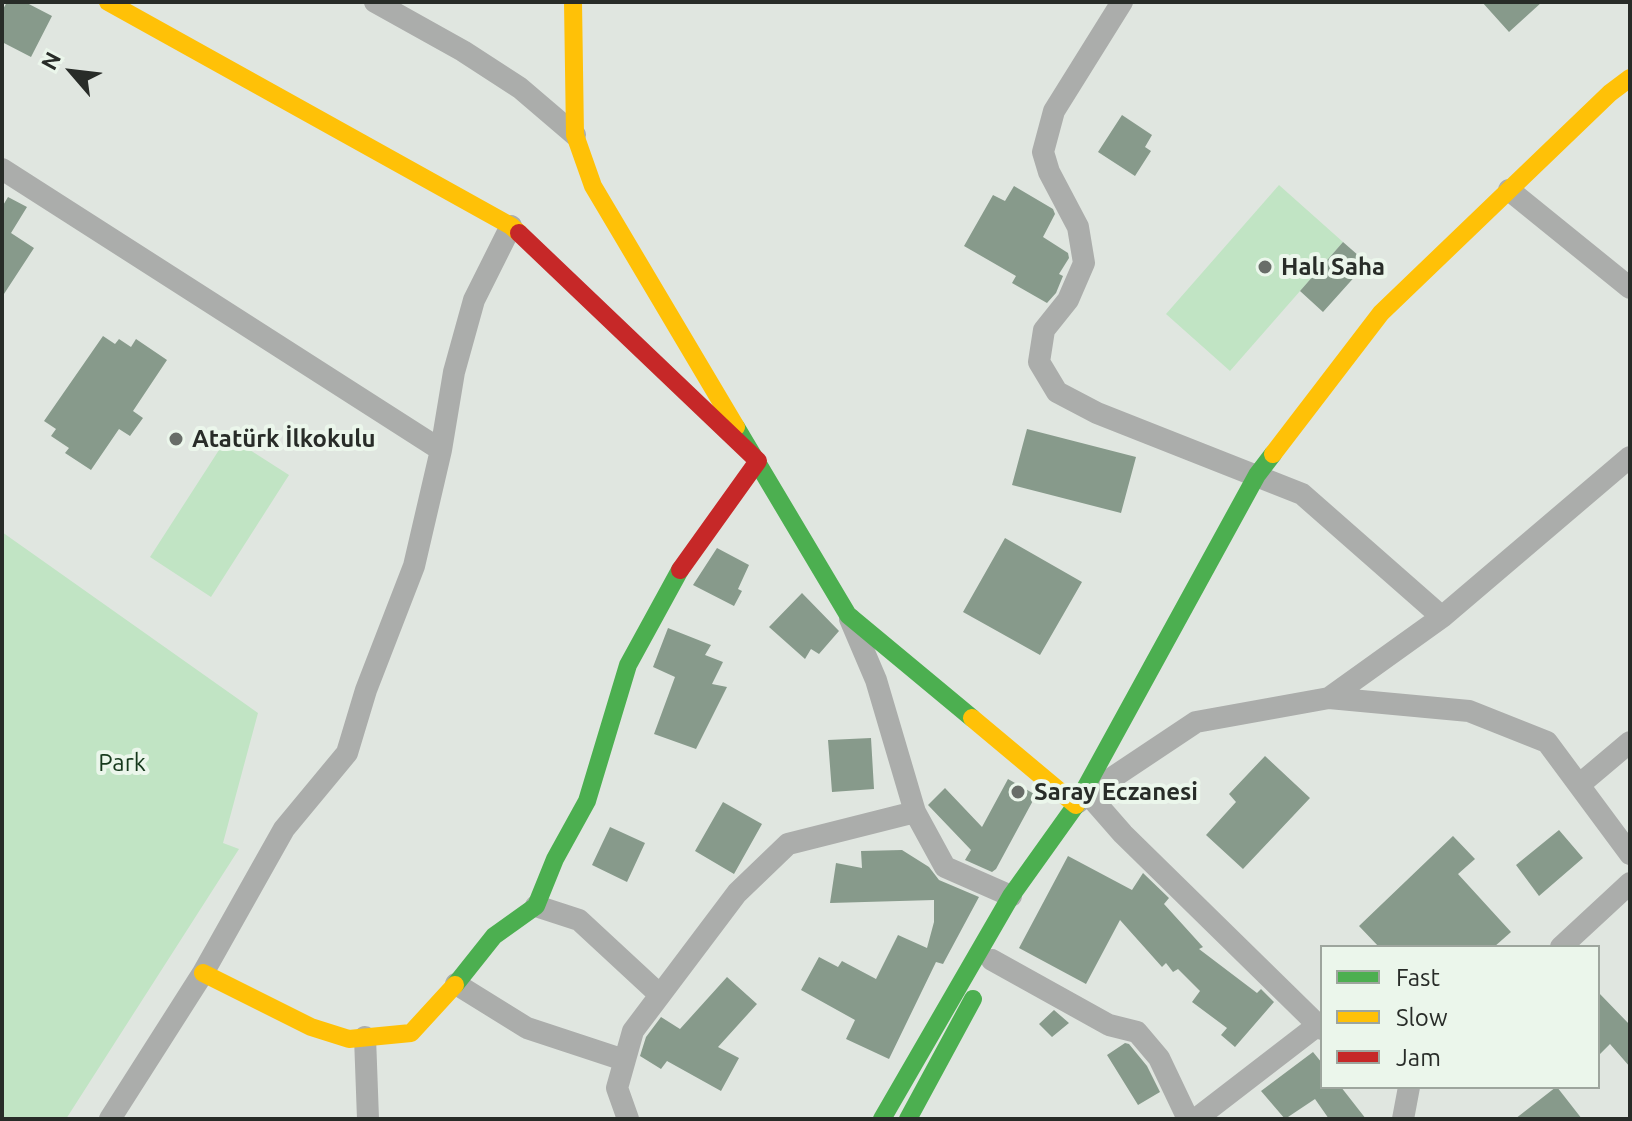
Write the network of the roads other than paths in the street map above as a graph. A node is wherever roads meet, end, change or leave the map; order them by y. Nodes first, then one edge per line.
1 (108, 2) edge
2 (375, 2) edge
3 (573, 2) edge
4 (1122, 2) edge
5 (1630, 78) edge
6 (575, 135) junction
7 (2, 169) edge
8 (1509, 190) junction
9 (511, 226) junction
10 (1630, 288) edge
11 (441, 450) junction
12 (1630, 457) edge
13 (758, 461) junction
14 (1257, 475) junction
15 (848, 615) junction
16 (1442, 617) junction
17 (1329, 698) junction
18 (1630, 742) edge
19 (1579, 785) junction
20 (1082, 799) junction
21 (915, 812) junction
22 (1630, 854) edge
23 (1630, 883) edge
24 (1011, 896) junction
25 (536, 906) junction
26 (1563, 945) edge
27 (992, 960) junction
28 (203, 973) junction
29 (456, 984) junction
30 (660, 995) junction
31 (1320, 1027) edge
32 (365, 1037) junction
33 (624, 1060) junction
34 (1408, 1089) edge
35 (110, 1119) edge
36 (368, 1119) edge
37 (628, 1119) edge
38 (882, 1119) edge
39 (908, 1119) edge
40 (1188, 1119) edge
41 (1196, 1119) edge
42 (1403, 1119) edge

1 - 9 street
2 - 6 street
3 - 6 street
4 - 14 street
5 - 8 street
6 - 13 street
7 - 11 street
8 - 10 street
8 - 14 street
9 - 11 street
9 - 13 street
11 - 28 street
12 - 16 street
13 - 15 street
13 - 25 street
14 - 16 street
14 - 20 street
15 - 20 street
15 - 21 street
16 - 17 street
17 - 19 street
17 - 20 street
18 - 19 street
19 - 22 street
20 - 24 street
20 - 31 street
21 - 24 street
21 - 30 street
23 - 26 street
24 - 27 street
24 - 38 street
25 - 29 street
25 - 30 street
27 - 39 street
27 - 40 street
28 - 32 street
28 - 35 street
29 - 32 street
29 - 33 street
30 - 33 street
31 - 41 street
32 - 36 street
33 - 37 street
34 - 42 street

